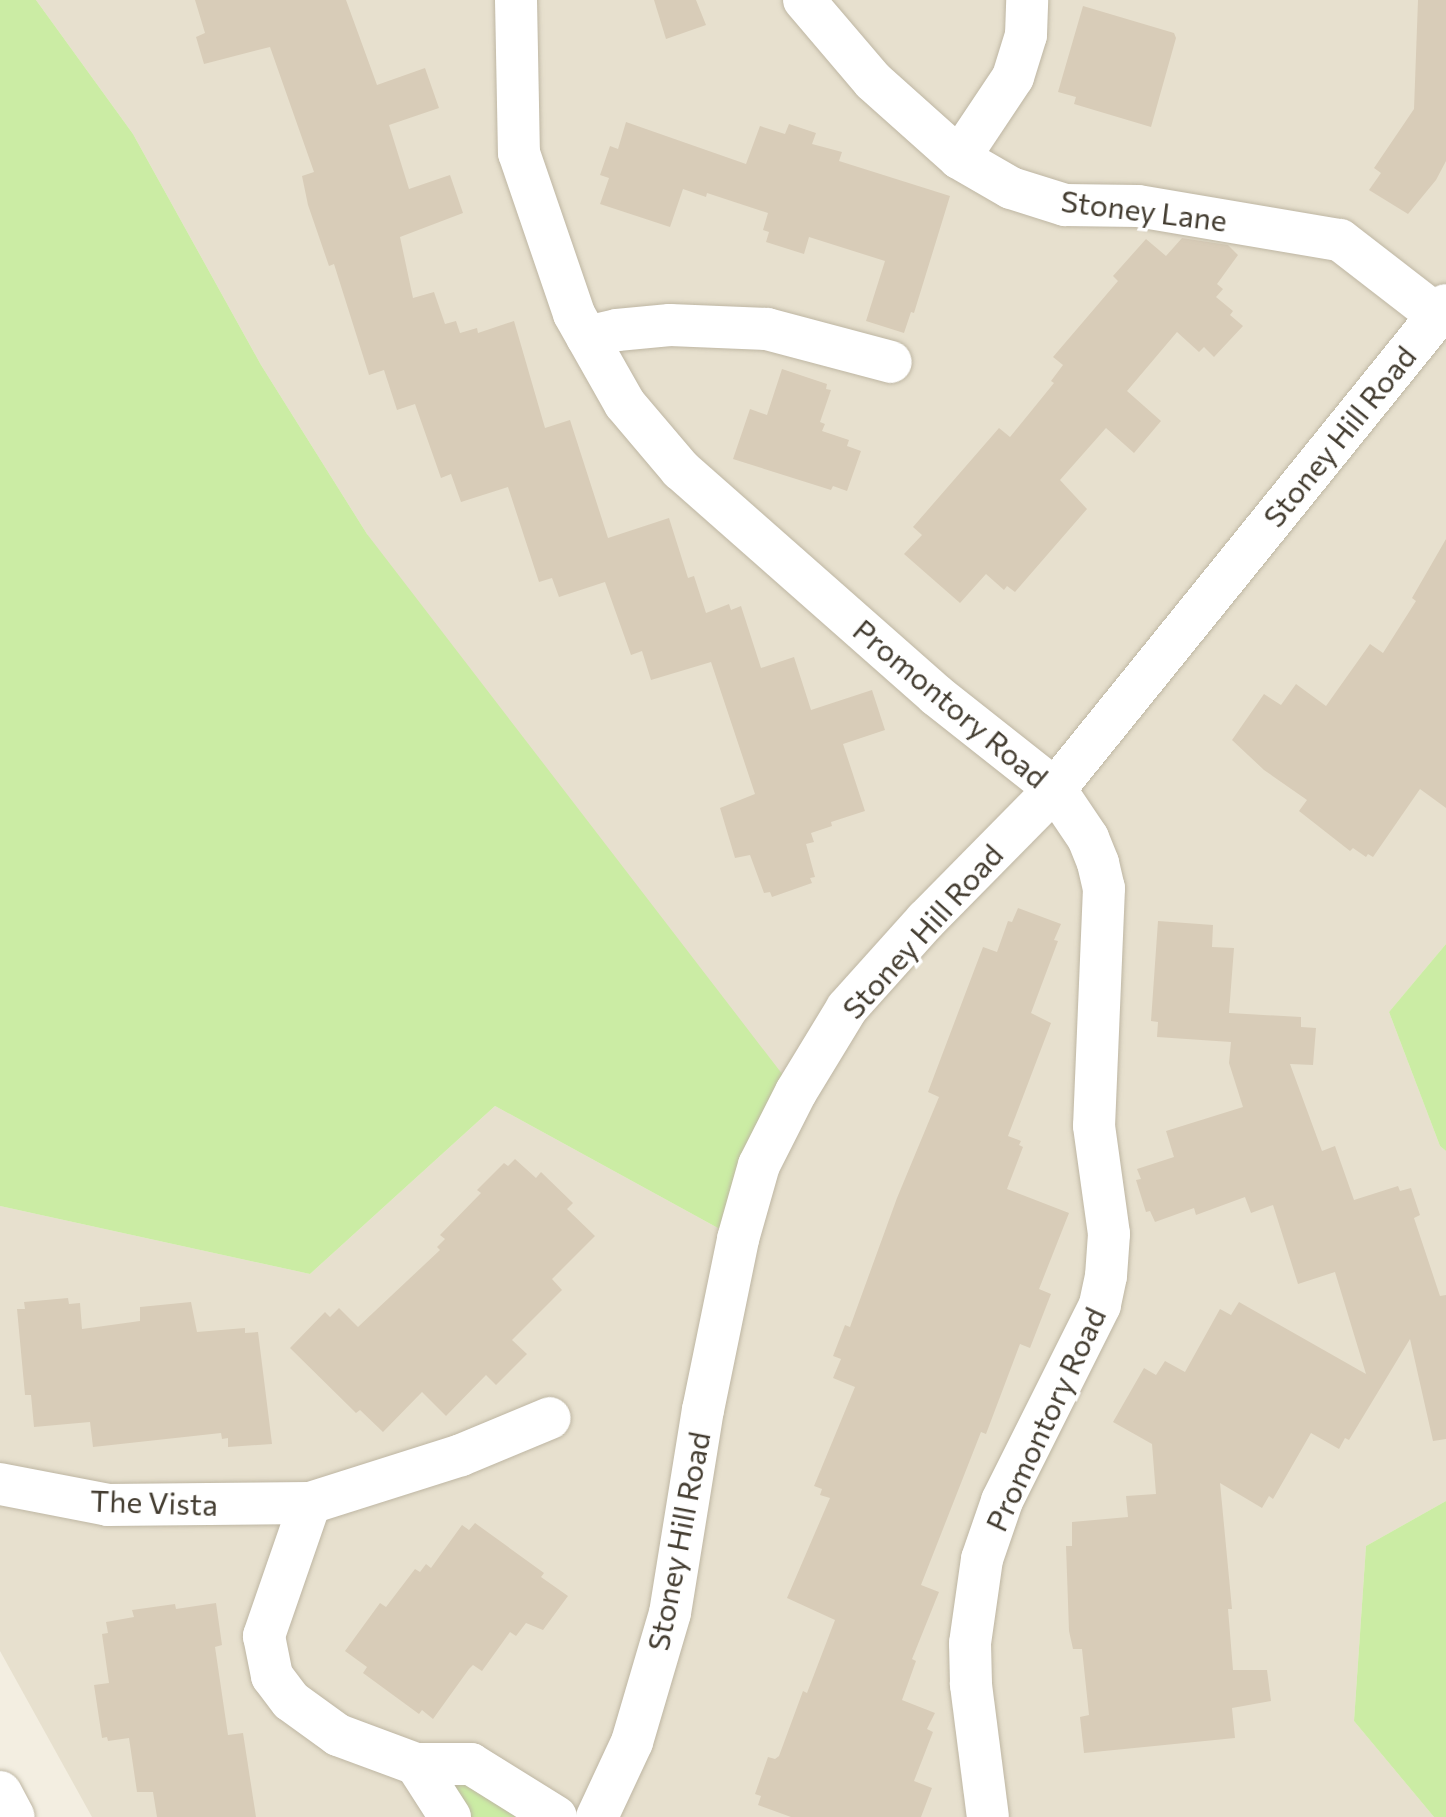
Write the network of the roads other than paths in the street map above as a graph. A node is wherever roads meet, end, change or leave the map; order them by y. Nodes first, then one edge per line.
1 (516, 0) edge
2 (804, 0) edge
3 (1027, 0) edge
4 (959, 158) junction
5 (1442, 310) edge
6 (587, 337) junction
7 (891, 362) dead end
8 (1055, 789) junction
9 (550, 1418) dead end
10 (0, 1484) edge
11 (310, 1503) junction
12 (416, 1764) junction
13 (0, 1793) edge
14 (13, 1817) edge
15 (450, 1817) edge
16 (556, 1817) edge
17 (597, 1817) edge
18 (988, 1817) edge

1 - 6 street, Promontory Road
2 - 4 street, Stoney Lane
3 - 4 street
4 - 5 street, Stoney Lane
5 - 8 street, Stoney Hill Road
6 - 7 street
6 - 8 street, Promontory Road
8 - 17 street, Stoney Hill Road
8 - 18 street, Promontory Road
9 - 11 street, The Vista
10 - 11 street, The Vista
11 - 12 street
12 - 15 street
12 - 16 street
13 - 14 street

